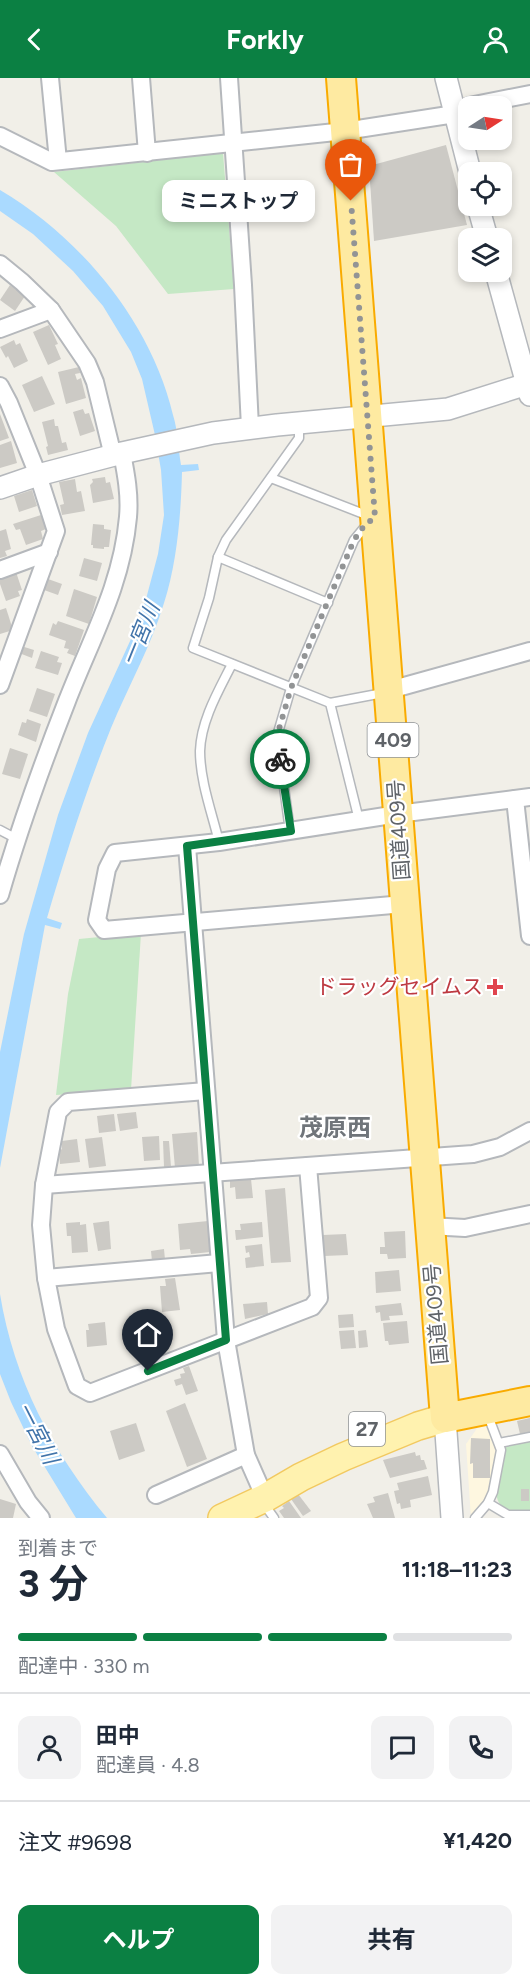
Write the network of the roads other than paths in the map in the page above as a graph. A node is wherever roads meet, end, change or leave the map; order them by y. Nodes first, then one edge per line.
1 (50, 78) edge
2 (141, 78) edge
3 (229, 78) edge
4 (341, 78) edge
5 (447, 78) edge
6 (530, 94) edge
7 (458, 98) edge
8 (512, 98) edge
9 (458, 110) edge
10 (345, 131) junction
11 (0, 136) edge
12 (234, 144) junction
13 (147, 153) junction
14 (58, 161) junction
15 (0, 264) edge
16 (499, 282) edge
17 (51, 310) junction
18 (0, 328) edge
19 (0, 386) edge
20 (529, 387) edge
21 (4, 405) edge
22 (368, 417) junction
23 (299, 423) junction
24 (250, 428) junction
25 (117, 454) junction
26 (38, 475) junction
27 (271, 478) junction
28 (0, 489) edge
29 (375, 517) junction
30 (49, 552) junction
31 (218, 557) junction
32 (0, 570) edge
33 (328, 603) junction
34 (8, 645) edge
35 (530, 651) edge
36 (232, 664) junction
37 (0, 685) edge
38 (291, 688) junction
39 (390, 690) junction
40 (330, 703) junction
41 (522, 798) edge
42 (398, 814) junction
43 (359, 820) junction
44 (0, 830) edge
45 (291, 831) junction
46 (17, 839) junction
47 (219, 842) junction
48 (187, 846) junction
49 (0, 895) edge
50 (528, 897) edge
51 (404, 904) junction
52 (194, 922) junction
53 (530, 936) edge
54 (206, 1091) junction
55 (530, 1131) edge
56 (425, 1156) junction
57 (308, 1166) junction
58 (212, 1174) junction
59 (44, 1185) junction
60 (530, 1214) edge
61 (429, 1226) junction
62 (219, 1263) junction
63 (46, 1278) junction
64 (226, 1340) junction
65 (530, 1383) edge
66 (530, 1401) edge
67 (444, 1410) junction
68 (486, 1410) junction
69 (530, 1437) edge
70 (499, 1443) junction
71 (0, 1454) edge
72 (246, 1455) junction
73 (156, 1495) dead end
74 (488, 1503) junction
75 (267, 1505) edge
76 (530, 1515) edge
77 (40, 1518) edge
78 (222, 1518) edge
79 (452, 1518) edge
80 (475, 1518) edge

1 - 14 street
2 - 13 street
3 - 12 street
4 - 10 highway, 国道409号 / 409
5 - 7 street
6 - 8 street
9 - 10 street
10 - 12 street
10 - 22 highway, 国道409号 / 409
11 - 14 street
12 - 13 street
12 - 24 street
13 - 14 street
15 - 17 street
16 - 20 street
17 - 18 street
17 - 25 street
19 - 21 street
20 - 22 street
21 - 26 street
22 - 23 street
22 - 29 highway, 国道409号 / 409
23 - 24 street
23 - 27 lane
24 - 25 street
25 - 26 street
25 - 46 street
26 - 28 street
26 - 30 street
27 - 29 lane
27 - 31 lane
29 - 33 lane
29 - 39 highway, 国道409号 / 409
30 - 32 street
30 - 34 street
31 - 33 lane
31 - 36 lane
33 - 38 lane
34 - 37 street
35 - 39 street
36 - 38 lane
36 - 47 lane
38 - 40 lane
38 - 45 lane
39 - 40 lane
39 - 42 highway, 国道409号 / 409
40 - 43 lane
41 - 42 street
41 - 50 street
42 - 43 street
42 - 51 highway, 国道409号 / 409
43 - 45 street
44 - 46 lane
45 - 47 street
46 - 49 street
47 - 48 street
48 - 52 street
48 - 52 street
50 - 53 street
51 - 52 street
51 - 56 highway, 国道409号 / 409
52 - 54 street
54 - 58 street
54 - 59 street
55 - 56 street
56 - 57 street
56 - 61 highway, 国道409号 / 409
57 - 58 street
57 - 64 street
58 - 59 street
58 - 62 street
59 - 63 street
60 - 61 street
61 - 67 highway, 国道409号 / 409
62 - 63 street
62 - 64 street
63 - 64 street
64 - 72 street
65 - 67 highway
66 - 68 highway
67 - 68 highway
67 - 75 main road, 27
67 - 79 street
68 - 70 lane
69 - 70 lane
70 - 74 lane
71 - 77 street
72 - 73 street
72 - 75 street
74 - 76 lane
74 - 80 lane
75 - 78 main road, 27

